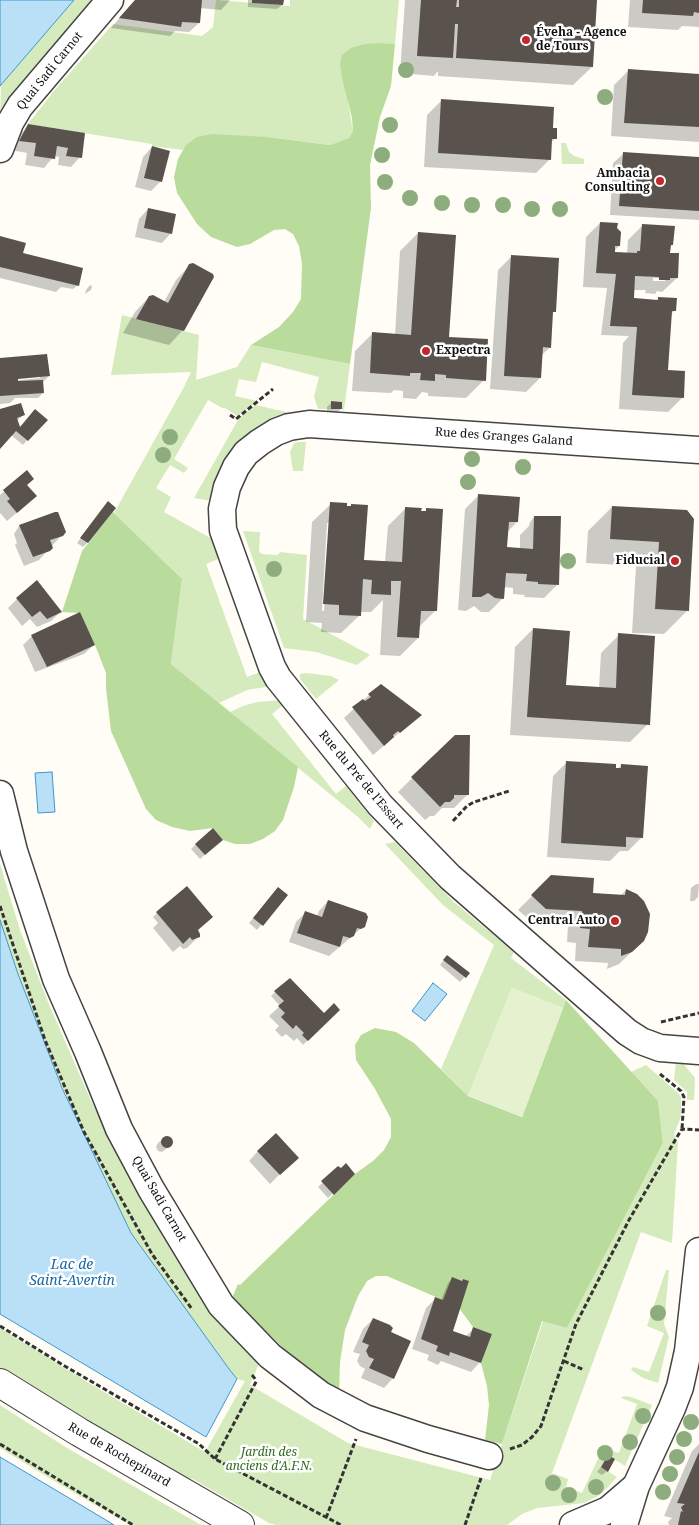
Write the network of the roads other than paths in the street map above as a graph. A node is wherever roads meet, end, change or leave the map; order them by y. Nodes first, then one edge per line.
1 (110, 0) edge
2 (0, 149) edge
3 (309, 424) joint
4 (699, 450) edge
5 (0, 794) edge
6 (699, 1051) edge
7 (699, 1250) edge
8 (0, 1384) edge
9 (689, 1388) edge
10 (489, 1456) road end
11 (636, 1486) junction
12 (240, 1525) edge
13 (573, 1525) edge
14 (624, 1525) edge

1 - 2 street, Quai Sadi Carnot
3 - 4 street, Rue des Granges Galand
3 - 6 street, Rue du Pré de l'Essart
5 - 10 street, Quai Sadi Carnot
7 - 9 street
8 - 12 street, Rue de Rochepinard
9 - 11 street
11 - 13 street
11 - 14 street

